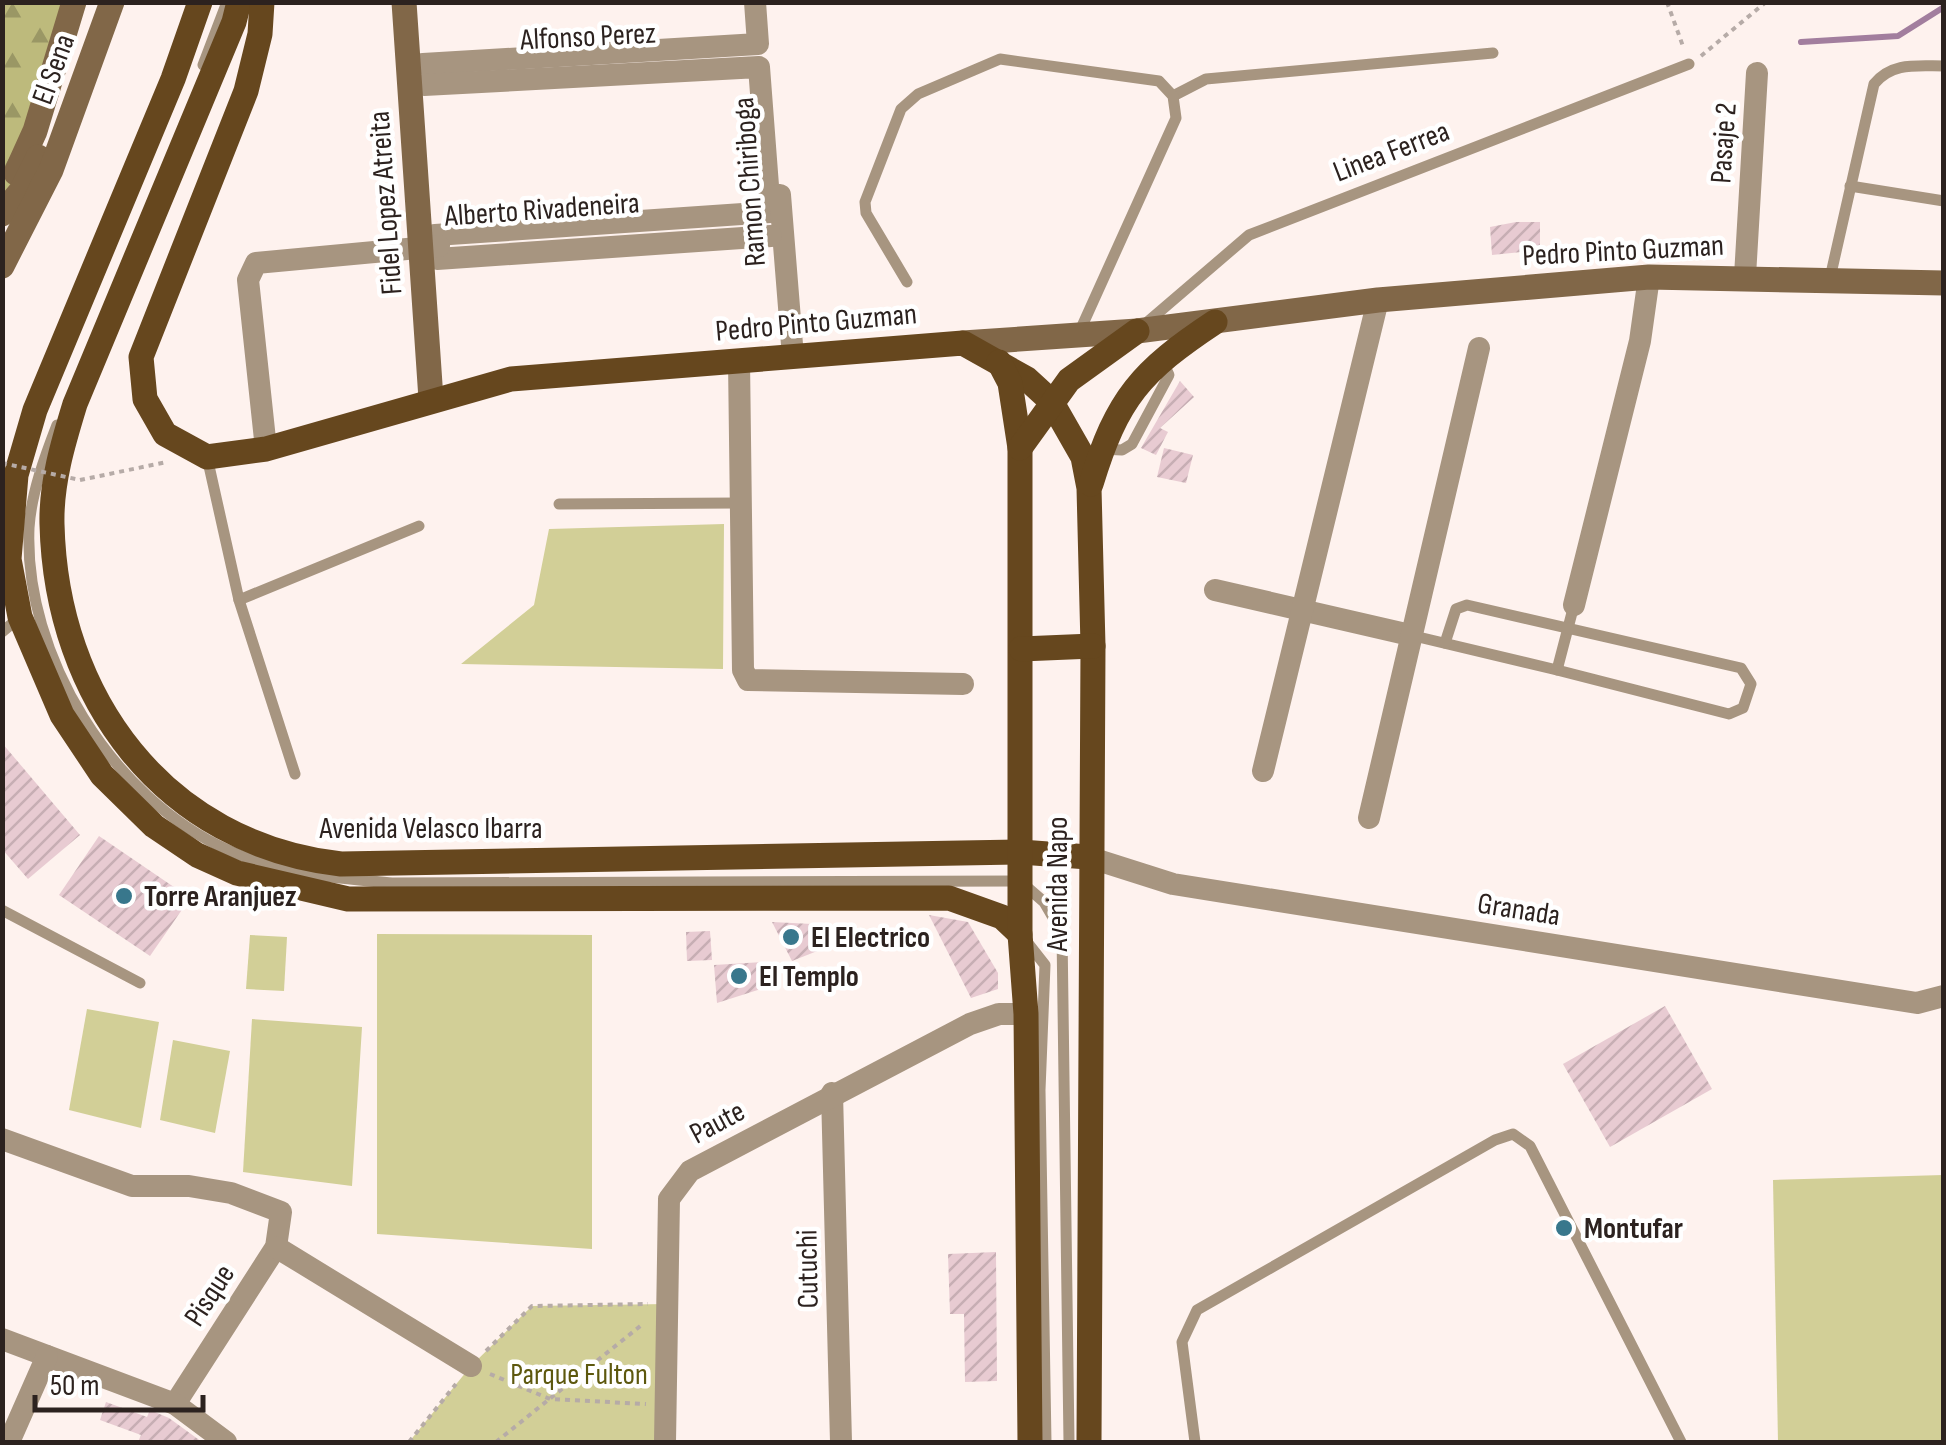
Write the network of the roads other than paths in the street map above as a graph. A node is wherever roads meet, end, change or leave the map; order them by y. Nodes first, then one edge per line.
1 (74, 2) edge
2 (226, 2) edge
3 (239, 2) edge
4 (262, 2) edge
5 (404, 2) edge
6 (755, 2) edge
7 (765, 2) edge
8 (196, 4) edge
9 (110, 8) edge
10 (1492, 53) dead end
11 (769, 56) junction
12 (1690, 64) road end
13 (1944, 66) edge
14 (1757, 73) dead end
15 (418, 75) junction
16 (1174, 96) junction
17 (1850, 186) junction
18 (1944, 201) edge
19 (2, 204) edge
20 (2, 214) edge
21 (777, 229) junction
22 (431, 247) junction
23 (2, 266) edge
24 (1744, 276) junction
25 (1649, 277) junction
26 (1830, 278) junction
27 (907, 282) dead end
28 (1942, 285) edge
29 (1378, 300) junction
30 (1215, 322) junction
31 (1137, 331) junction
32 (1078, 335) junction
33 (963, 342) junction
34 (1480, 348) dead end
35 (793, 356) junction
36 (739, 361) junction
37 (999, 362) junction
38 (431, 399) junction
39 (1051, 401) junction
40 (1020, 448) junction
41 (266, 449) junction
42 (207, 457) junction
43 (1089, 488) junction
44 (739, 503) junction
45 (558, 504) dead end
46 (419, 526) dead end
47 (6, 528) edge
48 (1215, 590) dead end
49 (239, 600) junction
50 (1574, 604) joint
51 (1302, 608) junction
52 (11, 624) edge
53 (1568, 629) junction
54 (1410, 635) junction
55 (1445, 644) junction
56 (1093, 646) junction
57 (1021, 649) junction
58 (1557, 670) junction
59 (963, 684) dead end
60 (1263, 771) dead end
61 (295, 774) dead end
62 (1369, 818) dead end
63 (1020, 852) junction
64 (1088, 857) junction
65 (1020, 880) junction
66 (2, 910) edge
67 (1020, 934) junction
68 (140, 984) dead end
69 (1944, 996) edge
70 (1026, 1014) junction
71 (832, 1094) junction
72 (2, 1139) edge
73 (276, 1246) junction
74 (2, 1339) edge
75 (47, 1356) junction
76 (471, 1366) road end
77 (175, 1404) junction
78 (8, 1442) edge
79 (226, 1442) edge
80 (665, 1442) edge
81 (841, 1442) edge
82 (1030, 1442) edge
83 (1046, 1442) edge
84 (1069, 1442) edge
85 (1088, 1442) edge
86 (1195, 1442) edge
87 (1681, 1442) edge

1 - 19 main road, El Sena
2 - 65 lane
3 - 63 main road, Avenida Velasco Ibarra
4 - 42 main road
5 - 15 main road, Fidel Lopez Atreita
6 - 15 street
7 - 11 street, Ramon Chiriboga
8 - 47 main road
9 - 20 main road
9 - 23 main road, El Sena
10 - 16 lane
11 - 15 street, Alfonso Perez
11 - 21 street, Ramon Chiriboga
12 - 31 lane, Linea Ferrea
13 - 17 lane
14 - 24 street, Pasaje 2
15 - 22 main road, Fidel Lopez Atreita
15 - 22 street
16 - 27 lane
16 - 32 lane
17 - 18 lane
17 - 26 lane
21 - 22 street, Alberto Rivadeneira
21 - 35 street, Ramon Chiriboga
22 - 38 main road, Fidel Lopez Atreita
22 - 41 street, Alberto Rivadeneira
24 - 25 main road, Pedro Pinto Guzman
24 - 26 main road, Pedro Pinto Guzman
25 - 29 main road, Pedro Pinto Guzman
25 - 50 street
26 - 28 main road, Pedro Pinto Guzman
29 - 30 main road, Pedro Pinto Guzman
29 - 51 street
30 - 31 main road, Pedro Pinto Guzman
30 - 43 main road
31 - 32 main road, Pedro Pinto Guzman
31 - 39 main road
32 - 33 main road, Pedro Pinto Guzman
33 - 35 main road, Pedro Pinto Guzman
33 - 37 main road, Avenida Napo
34 - 54 street
35 - 36 main road, Pedro Pinto Guzman
36 - 38 main road, Pedro Pinto Guzman
36 - 44 street
37 - 39 main road, Avenida Napo
37 - 40 main road, Avenida Napo
38 - 41 main road, Pedro Pinto Guzman
39 - 40 main road
39 - 43 main road, Avenida Napo
40 - 57 main road, Avenida Napo
41 - 42 main road, Pedro Pinto Guzman
42 - 49 lane
43 - 56 main road, Avenida Napo
44 - 45 lane
44 - 59 street
46 - 49 lane
47 - 52 main road
48 - 51 street
49 - 61 lane
50 - 53 lane
51 - 54 street
51 - 60 street
52 - 67 main road
53 - 55 lane
53 - 58 lane
53 - 58 lane
54 - 55 lane
54 - 62 street
55 - 58 lane
56 - 57 main road
56 - 64 main road, Avenida Napo
57 - 63 main road, Avenida Napo
63 - 64 main road, Avenida Velasco Ibarra
63 - 65 main road, Avenida Napo
64 - 69 street, Granada
64 - 85 main road, Avenida Napo
65 - 67 main road, Avenida Napo
65 - 84 lane
66 - 68 lane
67 - 70 main road, Avenida Napo
67 - 83 lane
70 - 71 street, Paute
70 - 82 main road, Avenida Napo
71 - 80 street, Paute
71 - 81 street, Cutuchi
72 - 73 street, Pisque
73 - 76 street
73 - 77 street, Pisque
74 - 75 street
75 - 77 street
75 - 78 street
77 - 79 street
86 - 87 lane

